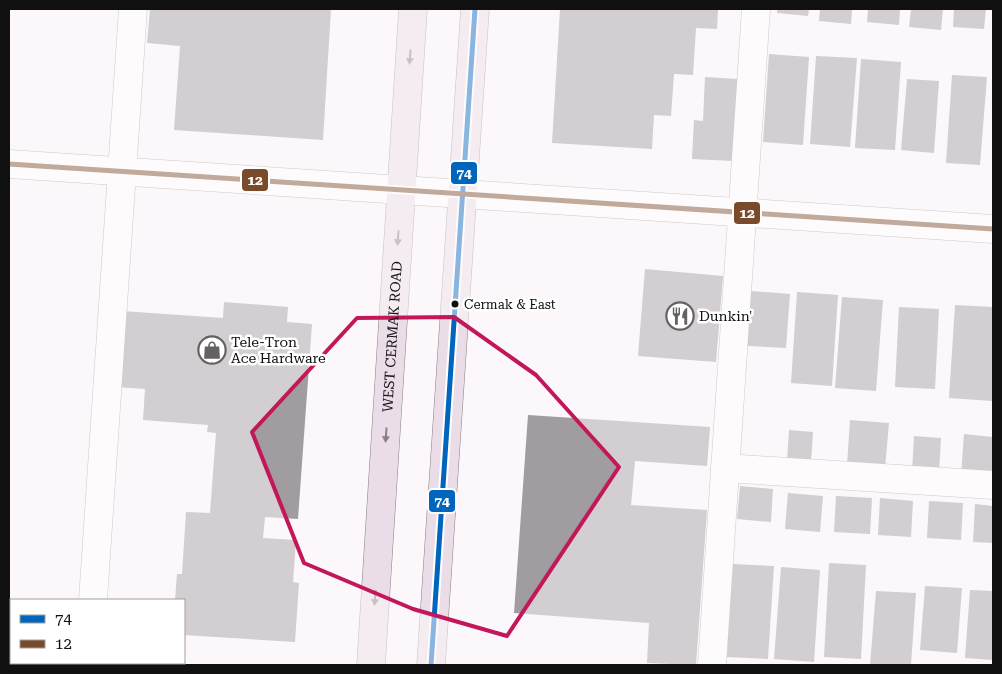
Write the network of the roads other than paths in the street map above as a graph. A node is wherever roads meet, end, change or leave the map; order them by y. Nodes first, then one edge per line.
1 (132, 9) edge
2 (413, 9) edge
3 (475, 9) edge
4 (756, 9) edge
5 (9, 164) edge
6 (121, 171) junction
7 (401, 190) junction
8 (462, 194) junction
9 (743, 212) junction
10 (993, 229) edge
11 (725, 468) junction
12 (993, 485) edge
13 (93, 599) edge
14 (370, 665) edge
15 (431, 665) edge
16 (712, 665) edge

1 - 6 street
2 -> 7 main road, WEST CERMAK ROAD
3 - 8 main road
4 - 9 street
5 - 6 street
6 - 7 street
6 - 13 street
7 - 8 street
7 -> 14 main road, WEST CERMAK ROAD
8 - 9 street
8 - 15 main road
9 - 10 street
9 - 11 street
11 - 12 street
11 - 16 street

